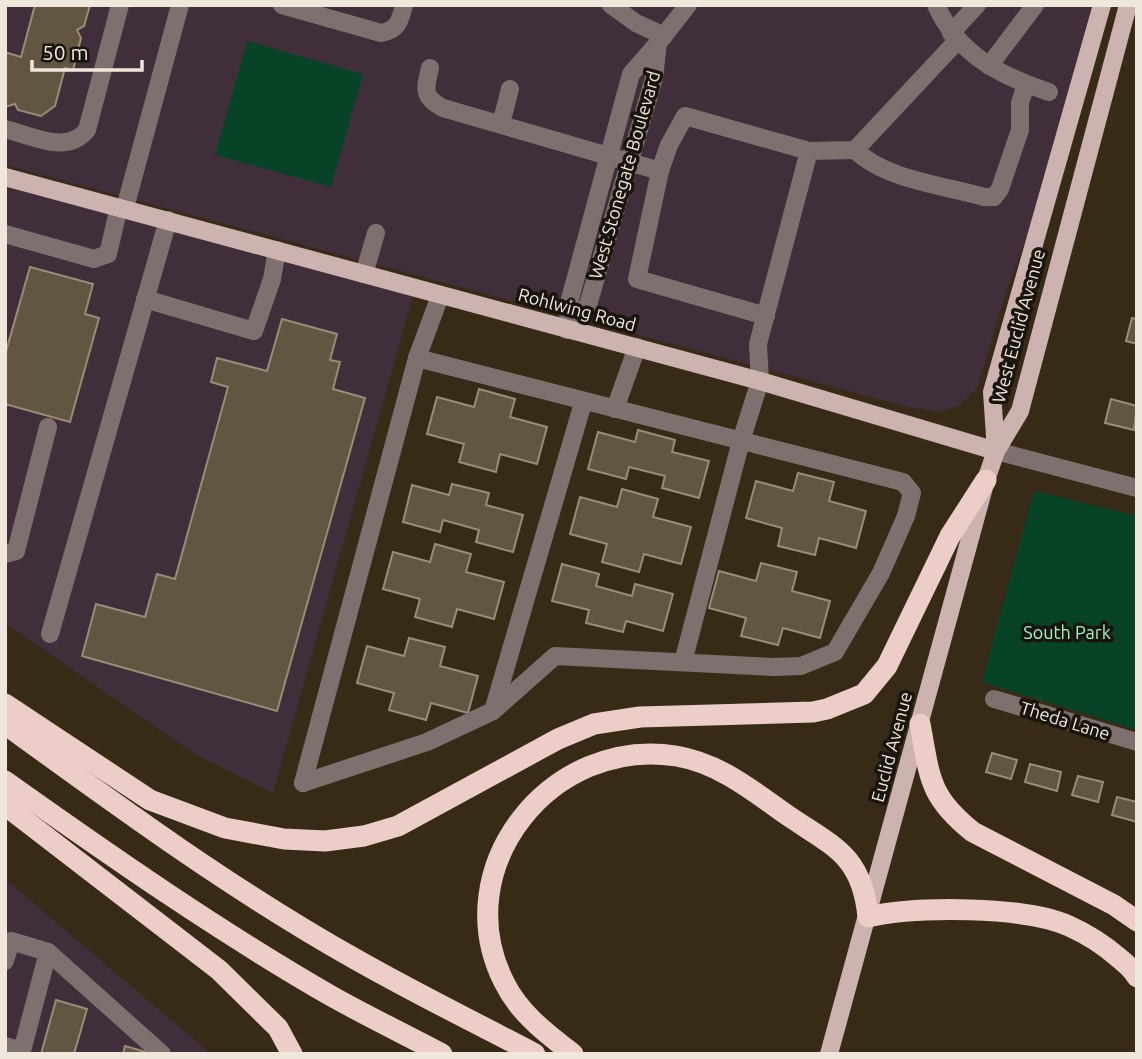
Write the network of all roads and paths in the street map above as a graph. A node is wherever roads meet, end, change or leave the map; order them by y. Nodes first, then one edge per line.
1 (120, 5) edge
2 (180, 5) edge
3 (282, 5) edge
4 (404, 5) edge
5 (611, 5) edge
6 (688, 5) edge
7 (936, 5) edge
8 (977, 5) edge
9 (1035, 5) edge
10 (1102, 5) edge
11 (1128, 5) edge
12 (954, 36) junction
13 (661, 40) junction
14 (989, 66) junction
15 (430, 68) dead end
16 (1026, 84) junction
17 (510, 89) dead end
18 (1049, 92) dead end
19 (501, 124) junction
20 (5, 129) edge
21 (855, 150) junction
22 (809, 151) junction
23 (609, 155) junction
24 (629, 163) junction
25 (660, 171) junction
26 (5, 177) edge
27 (122, 207) junction
28 (168, 220) junction
29 (376, 233) dead end
30 (5, 234) edge
31 (277, 250) junction
32 (364, 274) junction
33 (440, 296) junction
34 (145, 299) junction
35 (766, 316) junction
36 (568, 330) junction
37 (637, 347) junction
38 (417, 358) junction
39 (760, 381) junction
40 (583, 403) junction
41 (615, 409) junction
42 (48, 427) dead end
43 (741, 441) junction
44 (996, 451) junction
45 (986, 480) junction
46 (1137, 488) edge
47 (5, 554) edge
48 (50, 634) dead end
49 (683, 662) junction
50 (994, 699) dead end
51 (5, 704) edge
52 (493, 711) junction
53 (5, 724) edge
54 (920, 724) junction
55 (1137, 742) edge
56 (5, 781) edge
57 (5, 805) edge
58 (868, 916) junction
59 (1137, 921) edge
60 (48, 952) junction
61 (5, 961) edge
62 (1137, 977) edge
63 (5, 1046) edge
64 (162, 1054) edge
65 (292, 1054) edge
66 (442, 1054) edge
67 (535, 1054) edge
68 (573, 1054) edge
69 (829, 1054) edge

1 - 20 street
2 - 27 street
3 - 4 street
5 - 13 street
6 - 13 street, West Stonegate Boulevard
7 - 12 street
8 - 12 street
9 - 14 street
10 - 44 main road, West Euclid Avenue
11 - 44 main road, West Euclid Avenue
12 - 14 street
12 - 21 street
13 - 23 street, West Stonegate Boulevard
13 - 24 street, West Stonegate Boulevard
14 - 16 street
15 - 19 street
16 - 18 street
16 - 21 street
17 - 19 street
19 - 23 street
21 - 22 street
22 - 25 street
22 - 35 street
23 - 24 street
23 - 36 street, West Stonegate Boulevard
24 - 25 street
24 - 36 street, West Stonegate Boulevard
25 - 35 street
26 - 27 main road, Rohlwing Road
27 - 28 main road, Rohlwing Road
27 - 30 street
28 - 31 main road, Rohlwing Road
28 - 34 street
29 - 32 street
31 - 32 main road, Rohlwing Road
31 - 34 street
32 - 33 main road, Rohlwing Road
33 - 36 main road, Rohlwing Road
33 - 38 street
34 - 48 street
35 - 39 street
36 - 37 main road, Rohlwing Road
37 - 39 main road, Rohlwing Road
37 - 41 street
38 - 40 street
38 - 52 street
39 - 43 street
39 - 44 main road, Rohlwing Road
40 - 41 street
40 - 52 street
41 - 43 street
42 - 47 street
43 - 49 street
43 - 49 street
44 - 45 main road, Euclid Avenue
44 - 46 street, Rohlwing Road
45 - 51 highway
45 - 54 main road, Euclid Avenue
49 - 52 street
50 - 55 street, Theda Lane
53 - 67 highway
54 - 58 main road, Euclid Avenue
54 - 59 highway
56 - 66 highway
57 - 65 highway
58 - 62 highway
58 - 68 highway
58 - 69 main road, Euclid Avenue
60 - 61 street
60 - 63 street
60 - 64 street

